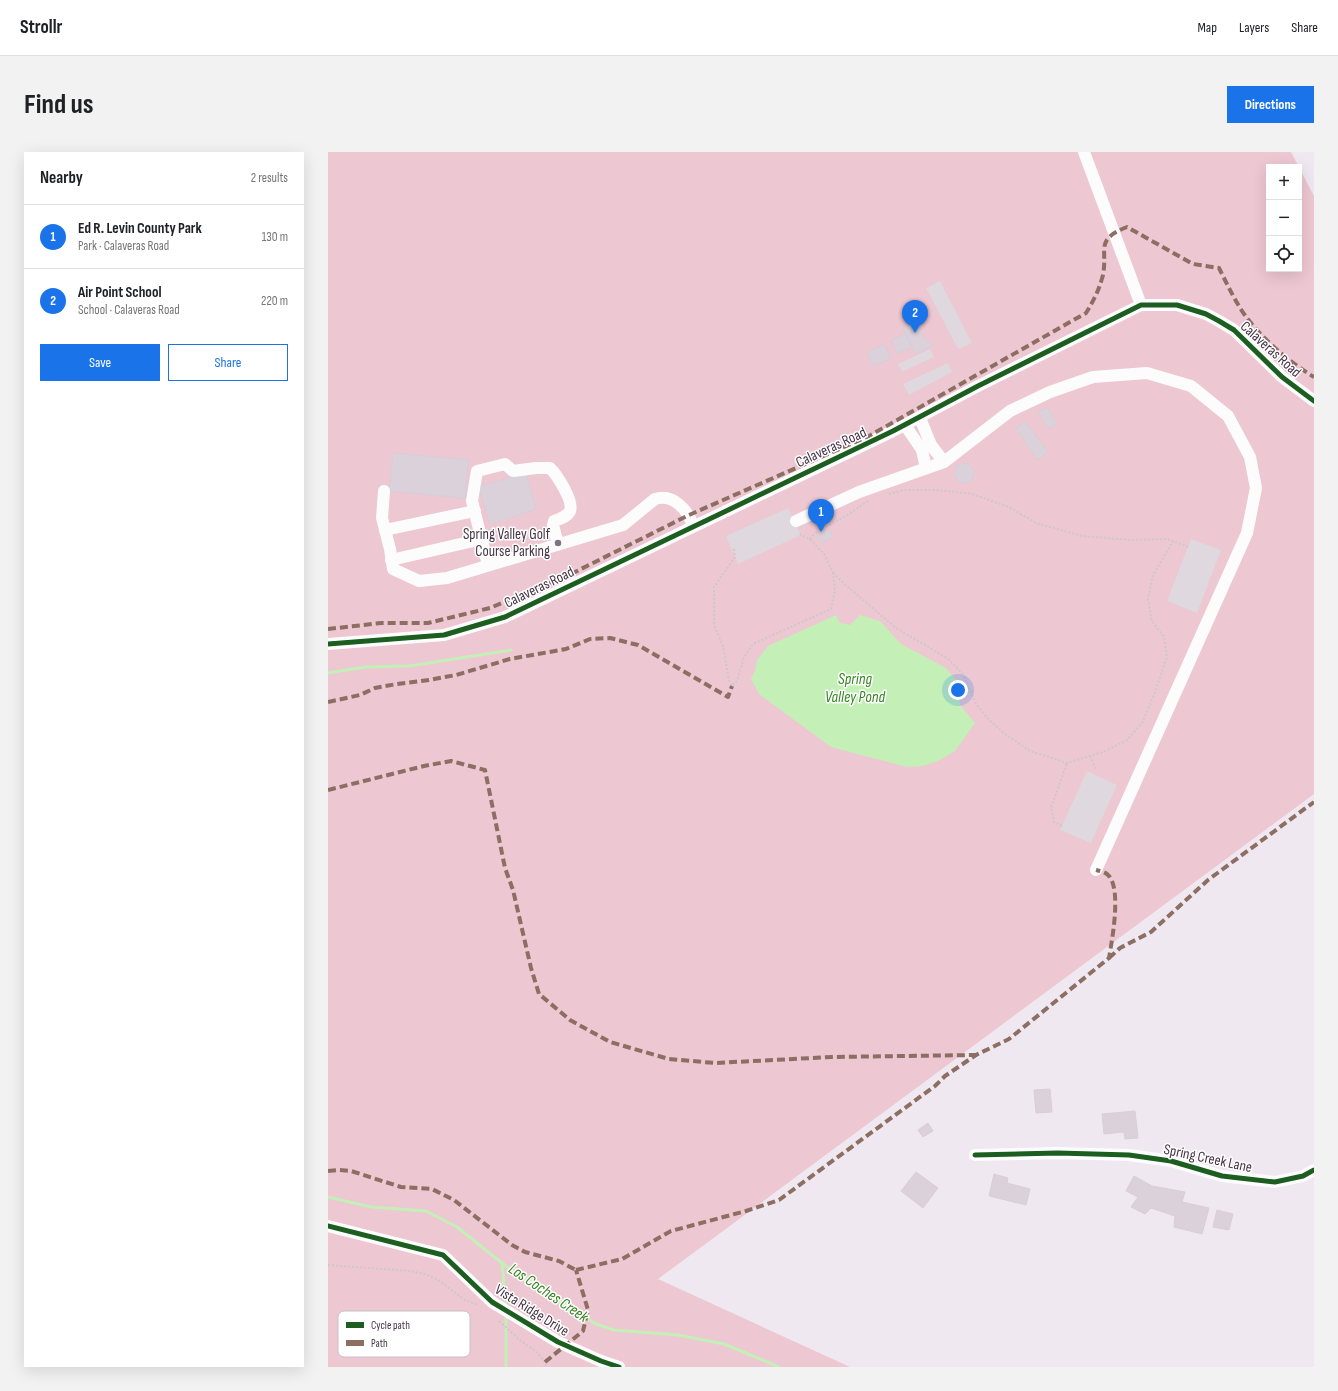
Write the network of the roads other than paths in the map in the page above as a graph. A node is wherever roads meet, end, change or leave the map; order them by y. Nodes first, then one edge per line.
1 (1084, 152) edge
2 (1141, 305) junction
3 (1314, 401) edge
4 (920, 418) junction
5 (906, 425) junction
6 (944, 462) junction
7 (926, 468) junction
8 (384, 491) dead end
9 (475, 511) junction
10 (797, 525) road end
11 (693, 526) junction
12 (385, 530) junction
13 (482, 539) junction
14 (558, 544) junction
15 (392, 560) junction
16 (488, 565) junction
17 (328, 644) edge
18 (1096, 870) dead end
19 (975, 1155) dead end
20 (1314, 1170) edge
21 (328, 1226) edge
22 (619, 1367) edge

1 - 2 street
2 - 3 street, Calaveras Road
2 - 4 street, Calaveras Road
4 - 5 street, Calaveras Road
4 - 6 street
5 - 7 street
5 - 11 street, Calaveras Road
6 - 7 street
6 - 18 street
7 - 10 street
8 - 12 street
9 - 12 street
9 - 13 street
9 - 14 street
11 - 14 street
11 - 17 street, Calaveras Road
12 - 15 street
13 - 15 street
13 - 16 street
14 - 16 street
15 - 16 street
19 - 20 street, Spring Creek Lane
21 - 22 street, Vista Ridge Drive

